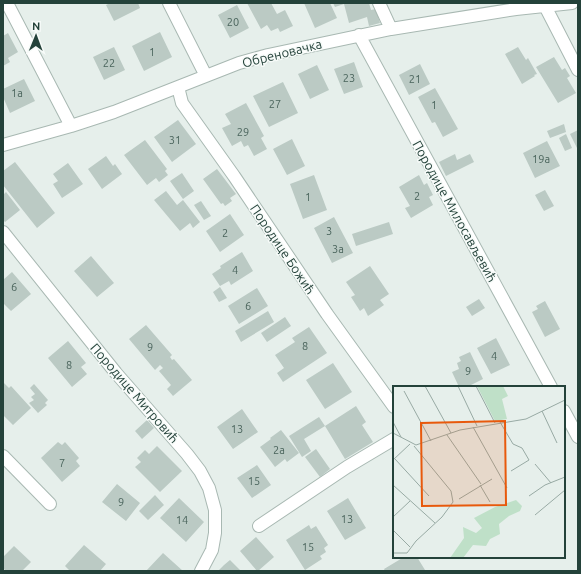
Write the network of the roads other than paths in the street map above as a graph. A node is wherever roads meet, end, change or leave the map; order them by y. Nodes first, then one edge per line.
1 (6, 3) edge
2 (169, 3) edge
3 (379, 3) edge
4 (572, 3) edge
5 (514, 6) edge
6 (545, 6) junction
7 (391, 29) junction
8 (359, 35) junction
9 (578, 70) edge
10 (206, 76) junction
11 (178, 87) junction
12 (71, 126) junction
13 (3, 144) edge
14 (3, 232) edge
15 (550, 386) edge
16 (393, 406) edge
17 (565, 413) edge
18 (578, 437) edge
19 (393, 440) edge
20 (3, 456) edge
21 (50, 504) dead end
22 (258, 526) dead end
23 (201, 571) edge

1 - 12 street
2 - 10 street
3 - 7 street
4 - 6 street, Обреновачка
5 - 6 street, Обреновачка
5 - 7 street, Обреновачка
6 - 9 street
7 - 8 street, Обреновачка
8 - 10 street, Обреновачка
8 - 15 street, Породице Милосављевић
10 - 11 street, Обреновачка
11 - 12 street, Обреновачка
11 - 16 street, Породице Божић
12 - 13 street, Обреновачка
14 - 23 street, Породице Митровић
17 - 18 street
19 - 22 street
20 - 21 street

